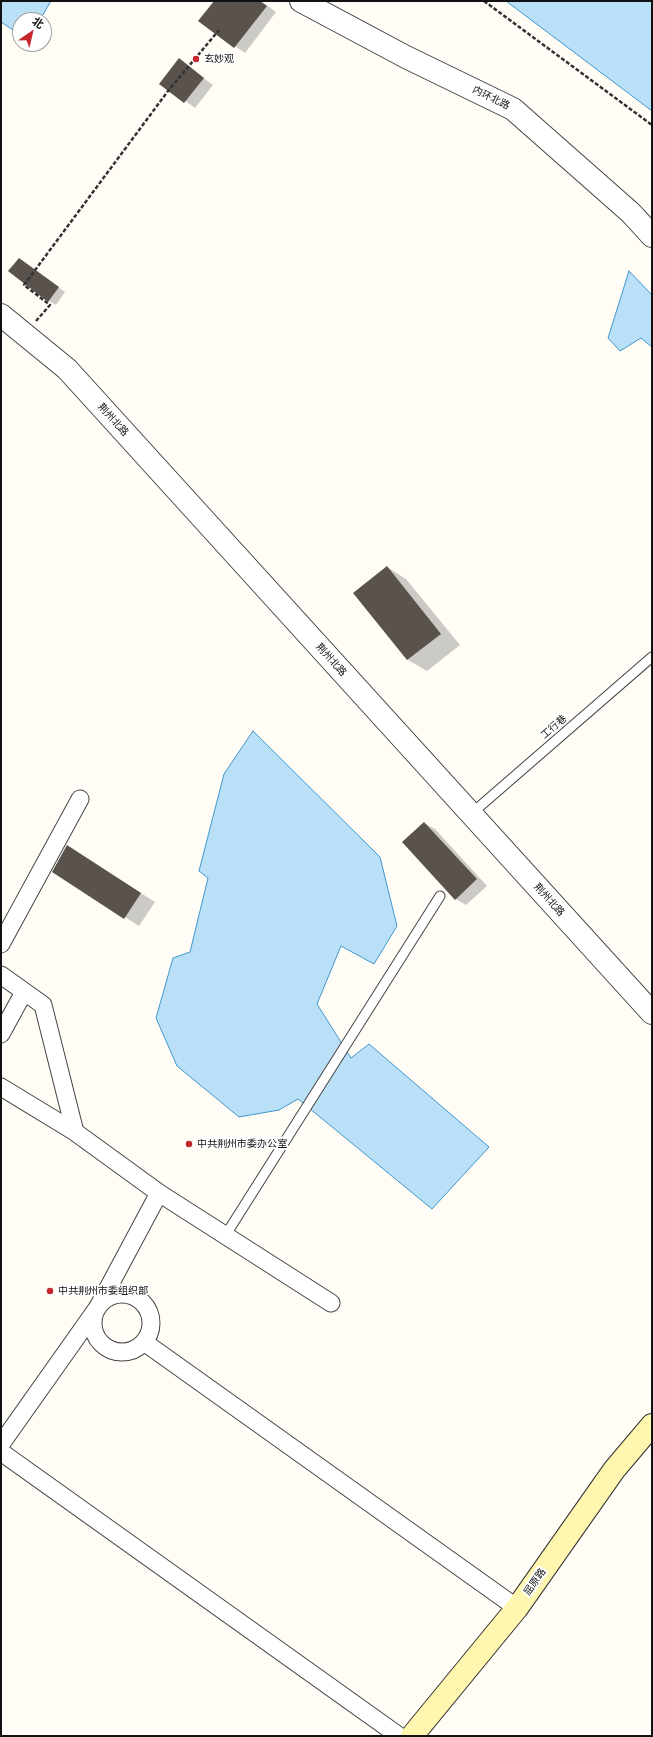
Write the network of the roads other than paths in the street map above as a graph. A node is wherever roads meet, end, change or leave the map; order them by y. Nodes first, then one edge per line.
1 (301, 1) edge
2 (652, 236) edge
3 (1, 315) edge
4 (652, 657) edge
5 (80, 799) dead end
6 (471, 814) junction
7 (440, 896) dead end
8 (1, 944) edge
9 (1, 975) edge
10 (24, 992) junction
11 (652, 1013) edge
12 (1, 1034) edge
13 (1, 1087) edge
14 (75, 1132) junction
15 (159, 1193) junction
16 (225, 1236) junction
17 (330, 1303) dead end
18 (98, 1307) junction
19 (144, 1342) junction
20 (652, 1425) edge
21 (1, 1444) edge
22 (1, 1452) edge
23 (517, 1608) junction
24 (399, 1736) edge
25 (412, 1736) edge

1 - 2 street, 内环北路
3 - 6 street, 荆州北路
4 - 6 lane, 工行巷
5 - 8 street
6 - 11 street, 荆州北路
7 - 16 lane
9 - 10 street
10 - 12 street
10 - 14 street
13 - 14 street
14 - 15 street
15 - 16 street
15 - 18 street
16 - 17 street
18 - 19 street
18 - 19 street
18 - 21 street
19 - 23 street
20 - 23 main road, 屈原路
22 - 24 street
23 - 25 main road, 屈原路

